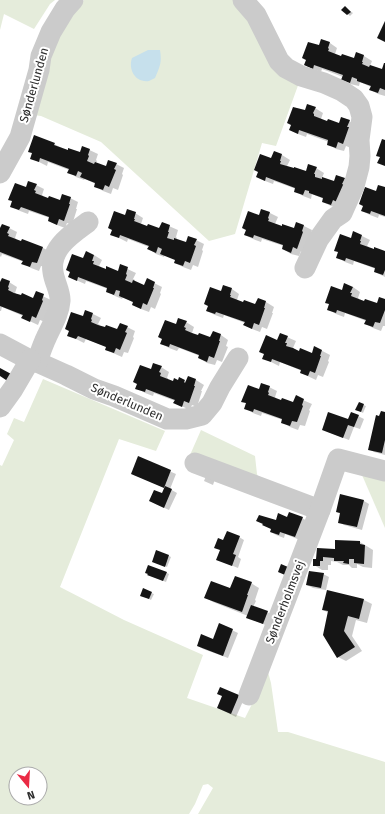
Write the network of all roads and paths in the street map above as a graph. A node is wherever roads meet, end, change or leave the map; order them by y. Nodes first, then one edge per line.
1 (73, 0) edge
2 (243, 0) edge
3 (0, 173) edge
4 (88, 222) dead end
5 (305, 268) dead end
6 (0, 344) edge
7 (238, 358) dead end
8 (34, 361) junction
9 (0, 407) edge
10 (195, 463) dead end
11 (385, 471) edge
12 (320, 510) junction
13 (249, 695) dead end

1 - 3 street, Sønderlunden
2 - 5 street
4 - 8 street
6 - 8 street, Sønderlunden
7 - 8 street, Sønderlunden
8 - 9 street
10 - 12 street
11 - 12 street, Sønderholmsvej
12 - 13 street, Sønderholmsvej

